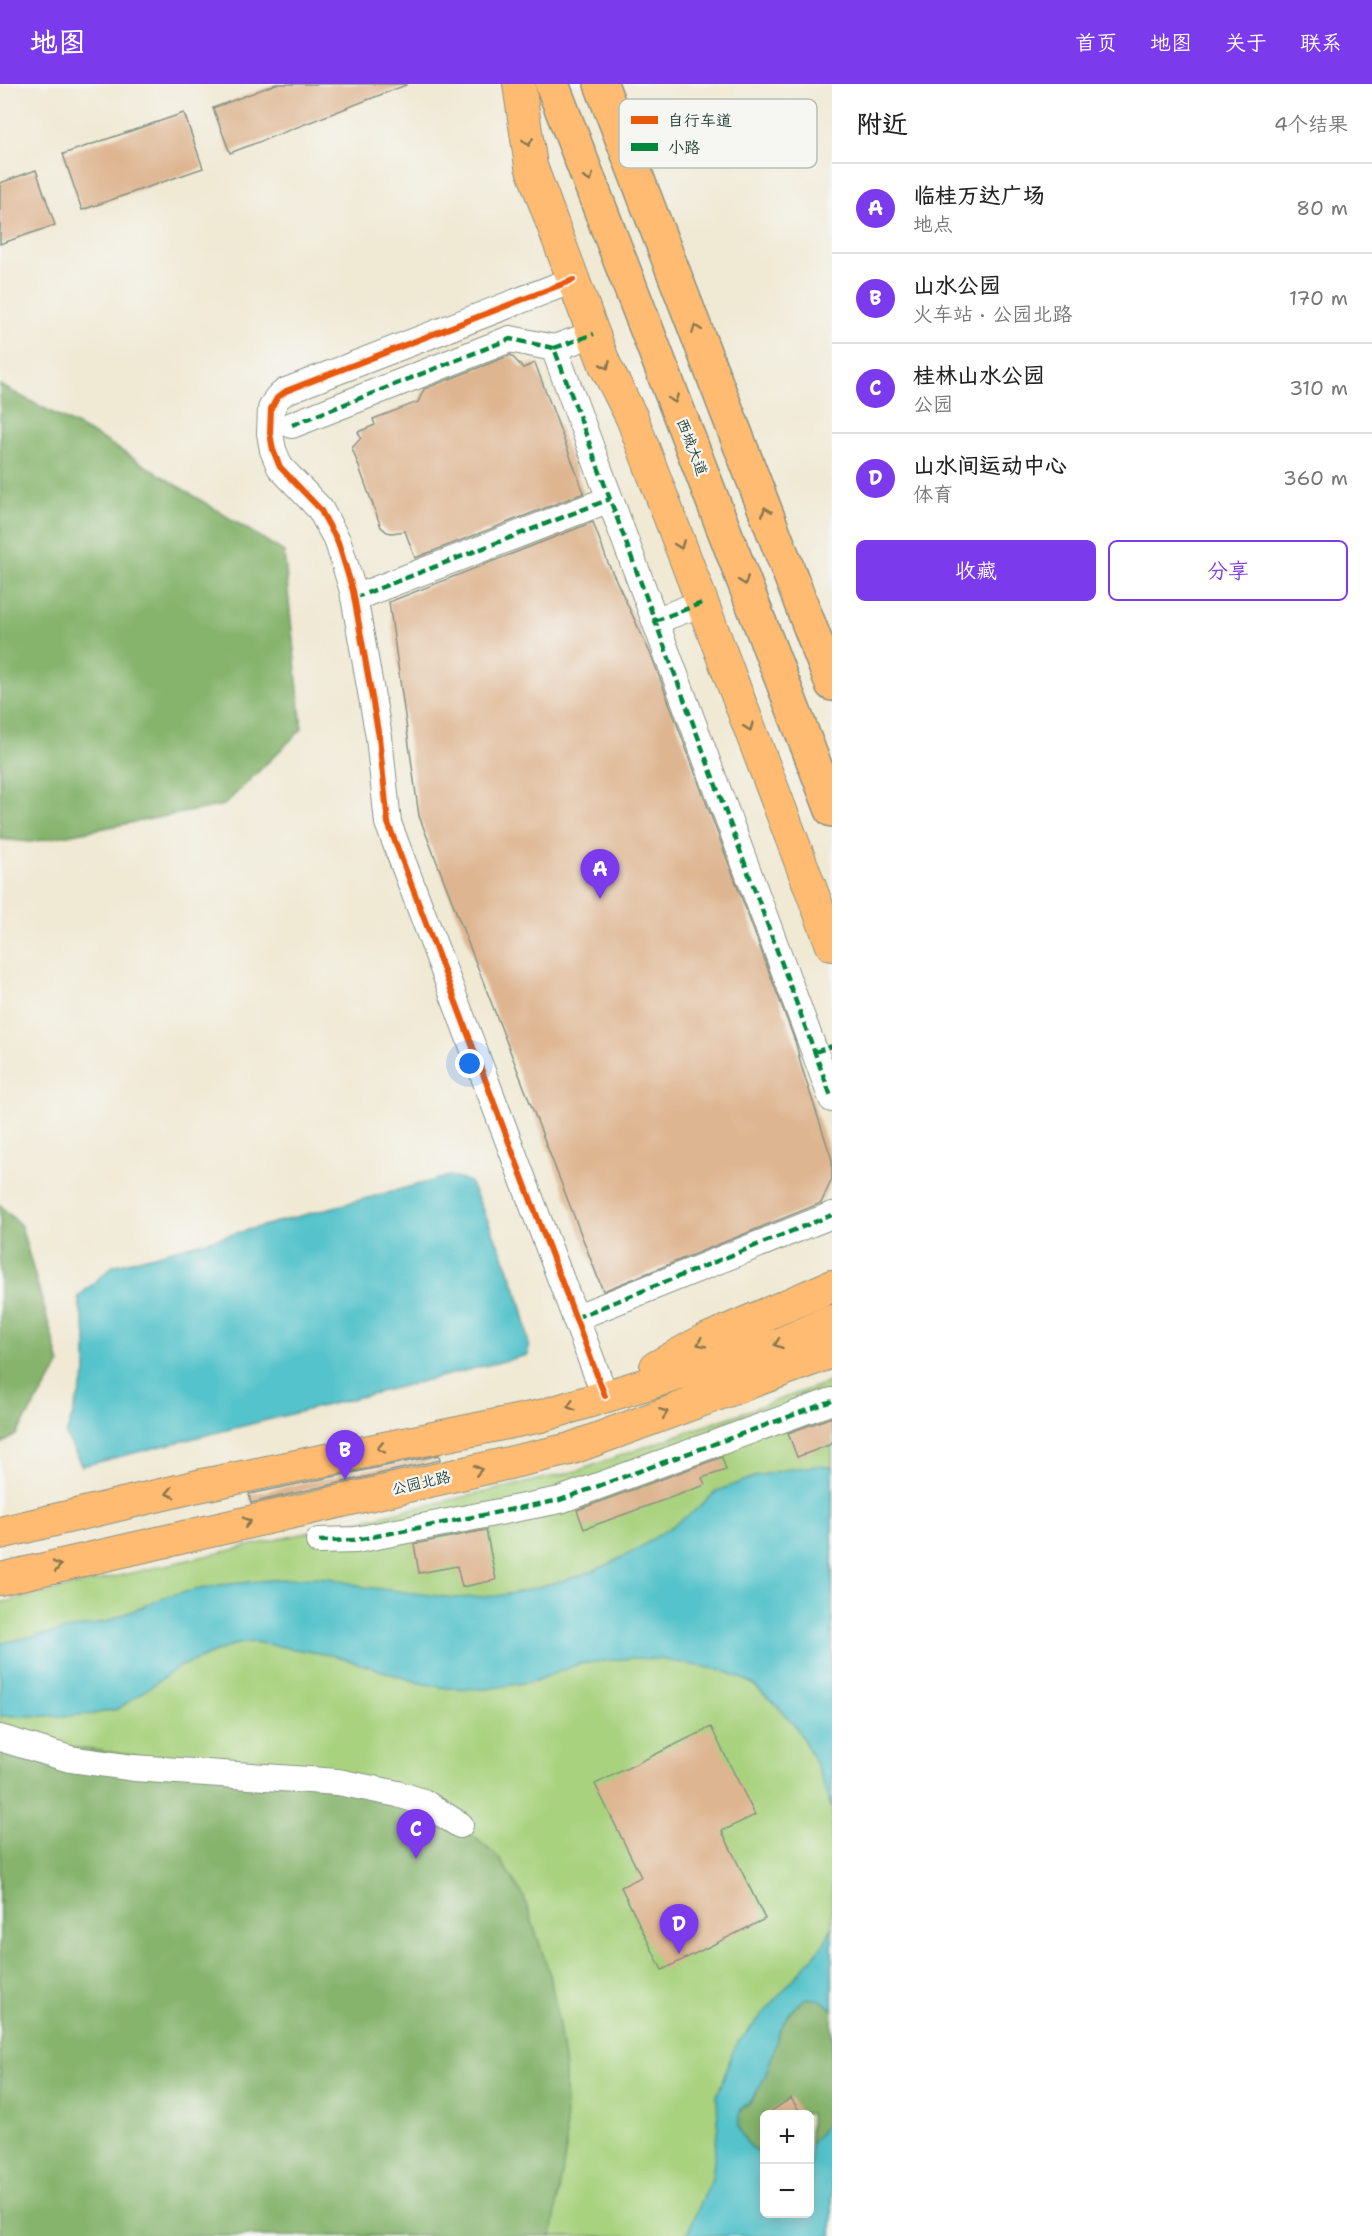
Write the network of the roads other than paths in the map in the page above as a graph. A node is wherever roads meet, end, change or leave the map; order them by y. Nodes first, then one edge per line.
1 (519, 84) edge
2 (552, 84) edge
3 (601, 84) edge
4 (619, 131) edge
5 (633, 168) edge
6 (573, 280) junction
7 (594, 334) junction
8 (554, 348) junction
9 (292, 425) dead end
10 (610, 499) junction
11 (354, 598) junction
12 (702, 603) junction
13 (655, 621) junction
14 (832, 684) edge
15 (832, 810) edge
16 (832, 945) edge
17 (823, 1049) edge
18 (832, 1099) edge
19 (832, 1215) edge
20 (832, 1286) edge
21 (575, 1318) junction
22 (832, 1321) edge
23 (832, 1352) edge
24 (605, 1396) junction
25 (832, 1401) edge
26 (0, 1533) edge
27 (319, 1541) dead end
28 (0, 1579) edge
29 (0, 1738) edge
30 (460, 1825) dead end

1 -> 6 main road
2 -> 15 highway, 西城大道
4 -> 3 highway
14 -> 5 highway
6 - 7 main road
6 - 11 street
7 - 8 street
7 -> 12 main road
8 - 9 street
8 - 10 street
10 - 11 street
10 - 13 street
11 - 21 street
12 - 13 street
12 -> 16 main road
13 - 17 street
17 - 18 street
19 - 21 street
20 -> 24 main road
21 - 24 street
22 -> 24 main road
28 -> 23 main road, 公园北路
24 -> 26 main road
25 - 27 street
29 - 30 street

